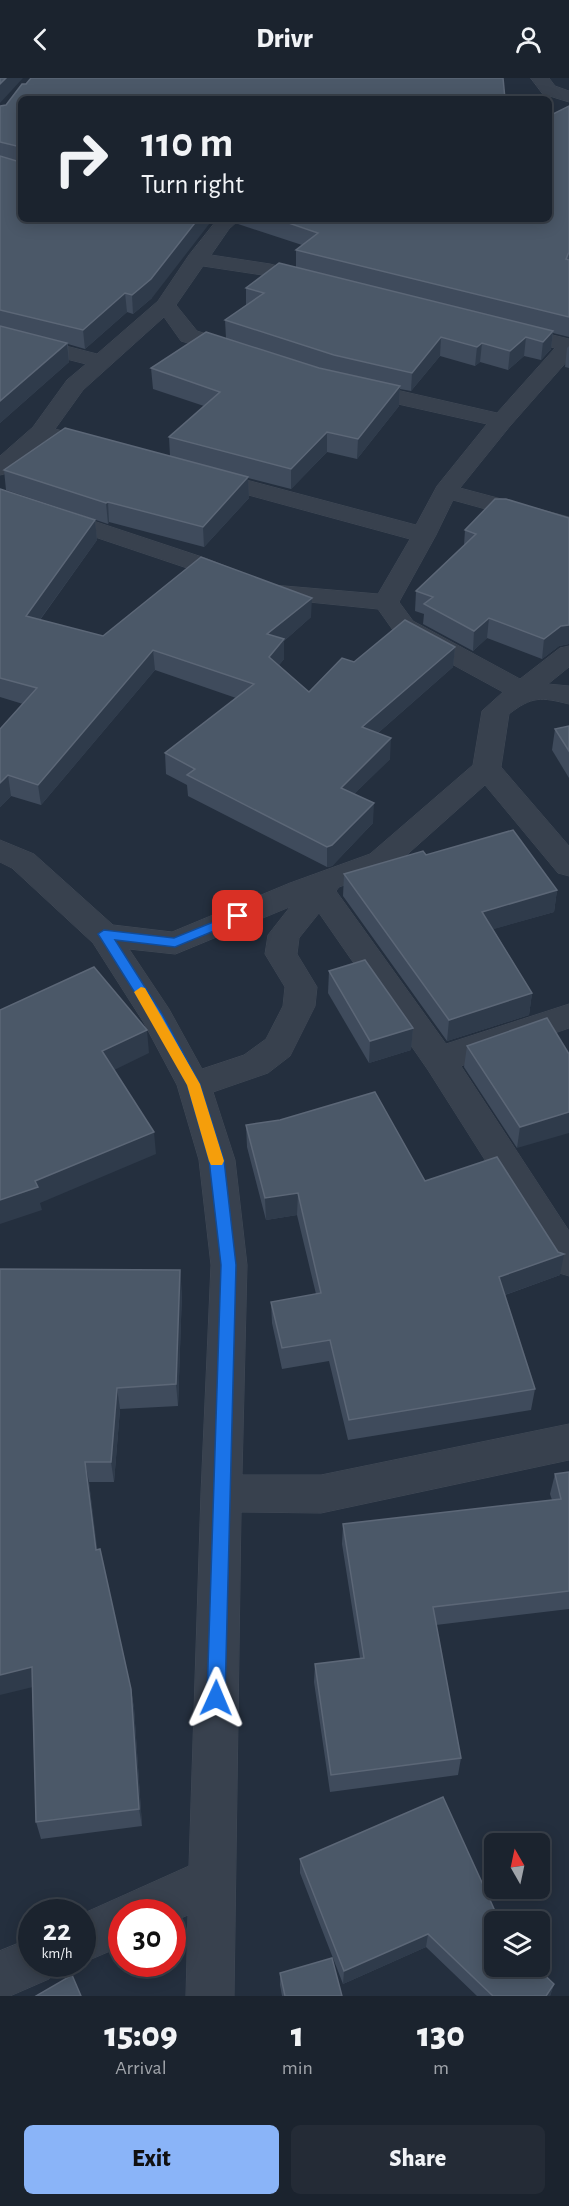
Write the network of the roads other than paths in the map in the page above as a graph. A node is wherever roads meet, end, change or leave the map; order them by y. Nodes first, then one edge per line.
1 (569, 86) edge
2 (544, 89) edge
3 (569, 97) edge
4 (226, 222) edge
5 (196, 259) junction
6 (327, 285) edge
7 (165, 305) junction
8 (488, 325) edge
9 (0, 336) edge
10 (569, 346) edge
11 (262, 360) edge
12 (103, 362) junction
13 (338, 383) edge
14 (502, 421) junction
15 (41, 432) junction
16 (120, 453) edge
17 (0, 468) edge
18 (188, 471) edge
19 (445, 491) junction
20 (0, 497) edge
21 (569, 525) edge
22 (424, 535) junction
23 (386, 602) junction
24 (569, 654) edge
25 (523, 692) junction
26 (569, 696) edge
27 (487, 768) junction
28 (0, 850) edge
29 (569, 866) edge
30 (325, 885) junction
31 (104, 934) junction
32 (569, 1016) edge
33 (440, 1061) junction
34 (194, 1084) junction
35 (569, 1261) edge
36 (569, 1442) edge
37 (221, 1493) junction
38 (211, 1880) junction
39 (169, 1899) edge
40 (18, 1968) edge
41 (0, 1976) edge
42 (210, 1996) edge

1 - 2 street
2 - 3 street
4 - 5 street
5 - 6 street
5 - 7 street
7 - 11 street
7 - 12 street
8 - 10 street
9 - 12 street
10 - 14 street
12 - 15 street
13 - 14 street
14 - 19 street
15 - 16 street
15 - 17 street
18 - 22 street
19 - 21 street
19 - 22 street
20 - 23 street
22 - 23 street
23 - 25 street
24 - 25 street
25 - 26 street
25 - 27 street
27 - 29 street
27 - 30 street
28 - 31 street
30 - 31 street
30 - 33 street
30 - 34 street
31 - 34 street
32 - 33 street
33 - 35 street
34 - 37 street
36 - 37 street
37 - 38 street
38 - 39 street
38 - 42 street
40 - 41 street

